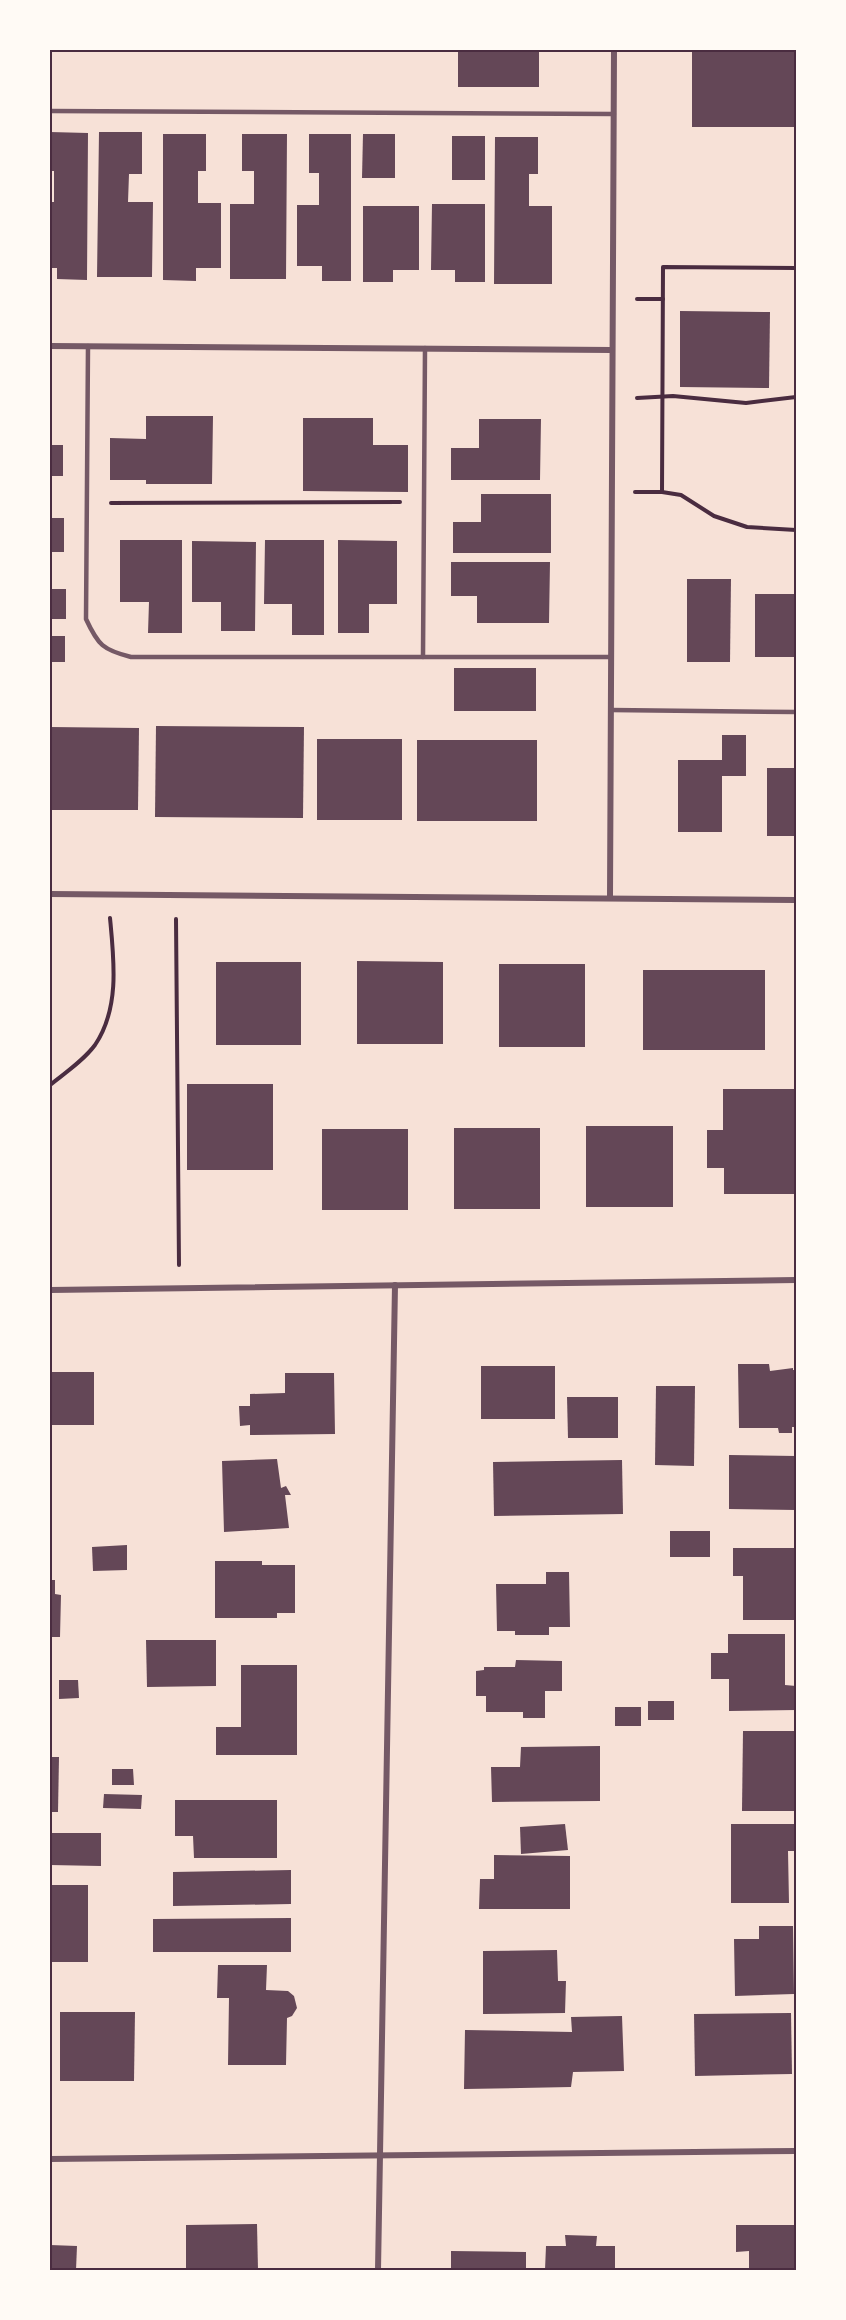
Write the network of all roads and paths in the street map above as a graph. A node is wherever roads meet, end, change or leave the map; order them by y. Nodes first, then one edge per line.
1 (614, 50) edge
2 (50, 111) edge
3 (614, 114) junction
4 (796, 268) edge
5 (50, 346) edge
6 (88, 346) junction
7 (425, 348) junction
8 (612, 350) junction
9 (663, 397) junction
10 (796, 397) edge
11 (612, 399) junction
12 (612, 492) junction
13 (662, 492) junction
14 (425, 502) junction
15 (86, 503) junction
16 (796, 530) edge
17 (423, 657) junction
18 (610, 657) junction
19 (610, 710) junction
20 (796, 712) edge
21 (50, 894) edge
22 (108, 894) junction
23 (176, 894) junction
24 (610, 898) junction
25 (796, 900) edge
26 (50, 1085) edge
27 (796, 1280) edge
28 (395, 1285) junction
29 (179, 1288) junction
30 (50, 1290) edge
31 (796, 2151) edge
32 (380, 2155) junction
33 (50, 2159) edge
34 (378, 2271) edge

1 - 3 street
2 - 3 lane
3 - 8 street
4 - 9 path
5 - 6 street
6 - 7 street
6 - 15 lane
7 - 8 street
7 - 14 lane
8 - 11 street
9 - 10 path
9 - 11 path
9 - 13 path
11 - 12 street
12 - 13 path
12 - 18 street
13 - 16 path
14 - 15 path
14 - 17 lane
15 - 17 lane
17 - 18 lane
18 - 19 street
19 - 20 lane
19 - 24 street
21 - 22 street
22 - 23 street
22 - 26 path
23 - 24 street
23 - 29 path
24 - 25 street
27 - 28 street
28 - 29 street
28 - 32 street
29 - 30 street
31 - 32 street
32 - 33 street
32 - 34 street

